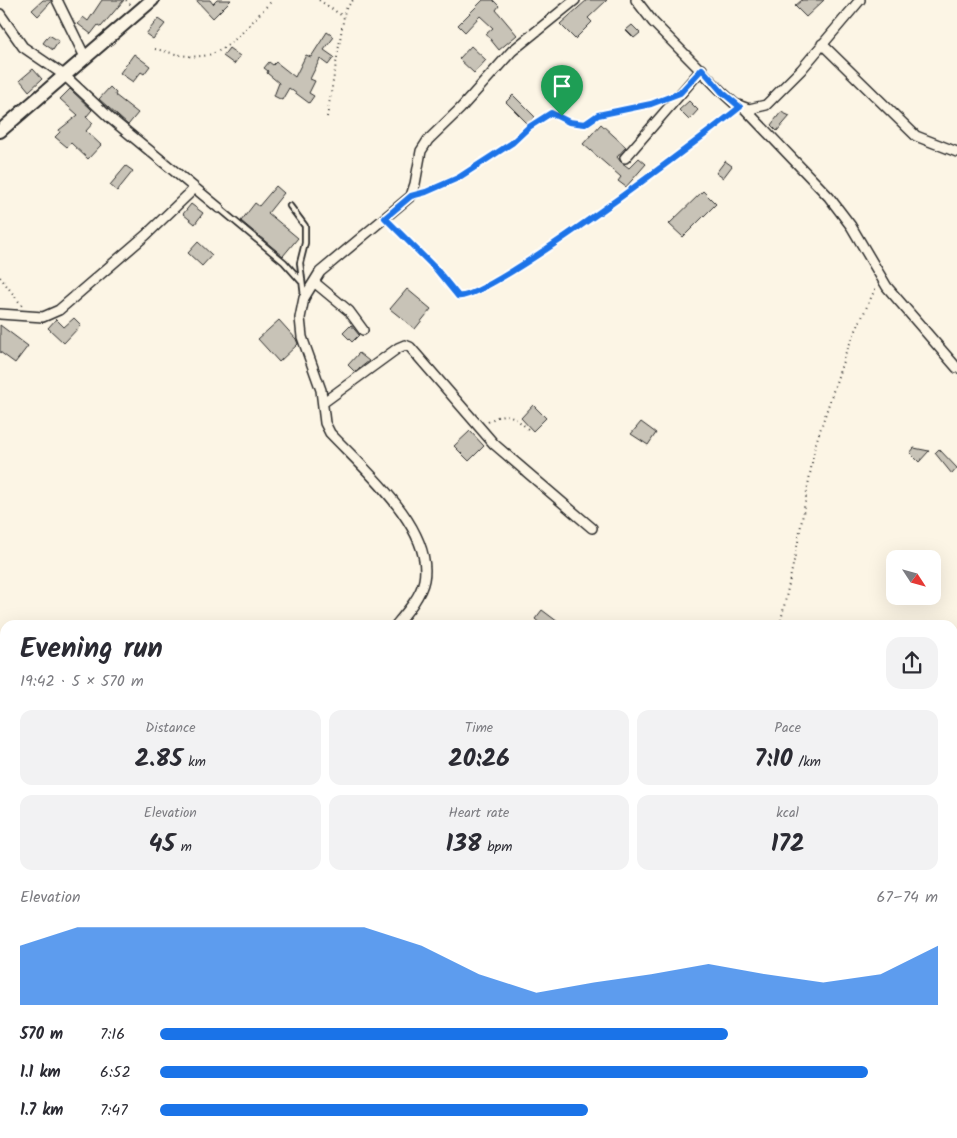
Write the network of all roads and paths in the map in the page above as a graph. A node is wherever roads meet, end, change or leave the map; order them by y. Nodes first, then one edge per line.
1 (57, 0) edge
2 (152, 0) edge
3 (273, 0) edge
4 (319, 0) edge
5 (353, 0) edge
6 (575, 0) edge
7 (636, 0) edge
8 (860, 0) edge
9 (0, 14) edge
10 (344, 17) junction
11 (822, 44) junction
12 (155, 49) dead end
13 (86, 57) junction
14 (702, 69) junction
15 (64, 75) junction
16 (680, 93) junction
17 (742, 108) junction
18 (326, 117) dead end
19 (0, 130) edge
20 (957, 152) edge
21 (625, 158) dead end
22 (195, 188) junction
23 (411, 196) junction
24 (290, 206) dead end
25 (219, 208) joint
26 (385, 218) junction
27 (881, 276) junction
28 (0, 277) edge
29 (301, 281) junction
30 (314, 282) junction
31 (304, 298) junction
32 (0, 314) edge
33 (31, 316) junction
34 (363, 330) dead end
35 (957, 368) edge
36 (324, 402) junction
37 (480, 428) junction
38 (529, 430) dead end
39 (592, 528) dead end
40 (400, 620) edge
41 (781, 620) edge

1 - 13 street
2 - 13 street
3 - 12 path
4 - 10 path
5 - 10 path
6 - 23 street
7 - 14 street
8 - 11 street
9 - 15 street
10 - 18 path
11 - 17 street
11 - 20 street
13 - 15 street
14 - 16 street
14 - 17 street
15 - 19 street
15 - 22 street
16 - 21 street
16 - 23 path
17 - 26 path
17 - 27 street
22 - 25 street
22 - 33 street
23 - 26 street
24 - 29 lane
25 - 29 lane
26 - 30 street
27 - 35 street
27 - 41 path
28 - 33 path
29 - 31 lane
30 - 31 street
30 - 34 street
31 - 36 street
32 - 33 street
36 - 37 street
36 - 40 street
37 - 38 path
37 - 39 street

